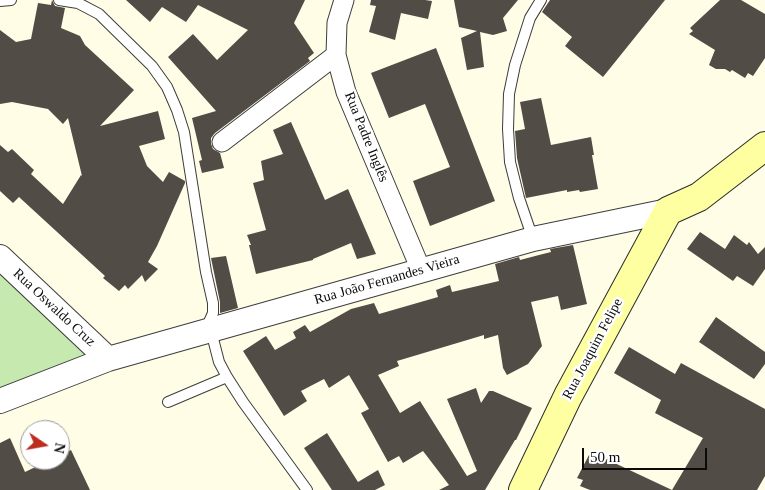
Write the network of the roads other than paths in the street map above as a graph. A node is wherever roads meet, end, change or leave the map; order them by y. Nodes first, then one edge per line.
1 (11, 0) edge
2 (59, 0) edge
3 (344, 0) edge
4 (541, 0) edge
5 (0, 1) edge
6 (336, 55) junction
7 (222, 142) dead end
8 (765, 146) edge
9 (668, 210) junction
10 (533, 239) junction
11 (0, 257) edge
12 (421, 270) junction
13 (211, 331) junction
14 (108, 359) junction
15 (227, 377) junction
16 (0, 401) edge
17 (168, 402) dead end
18 (307, 490) edge
19 (523, 490) edge

1 - 5 lane
2 - 13 lane
3 - 6 street, Rua Padre Inglês
4 - 10 lane
6 - 7 street
6 - 12 street, Rua Padre Inglês
8 - 9 main road, Rua João Fernandes Vieira
9 - 10 street, Rua João Fernandes Vieira
9 - 19 main road, Rua Joaquim Felipe
10 - 12 street, Rua João Fernandes Vieira
11 - 14 street, Rua Oswaldo Cruz
12 - 13 street, Rua João Fernandes Vieira
13 - 14 street, Rua João Fernandes Vieira
13 - 15 lane
14 - 16 street, Rua João Fernandes Vieira
15 - 17 lane
15 - 18 lane

